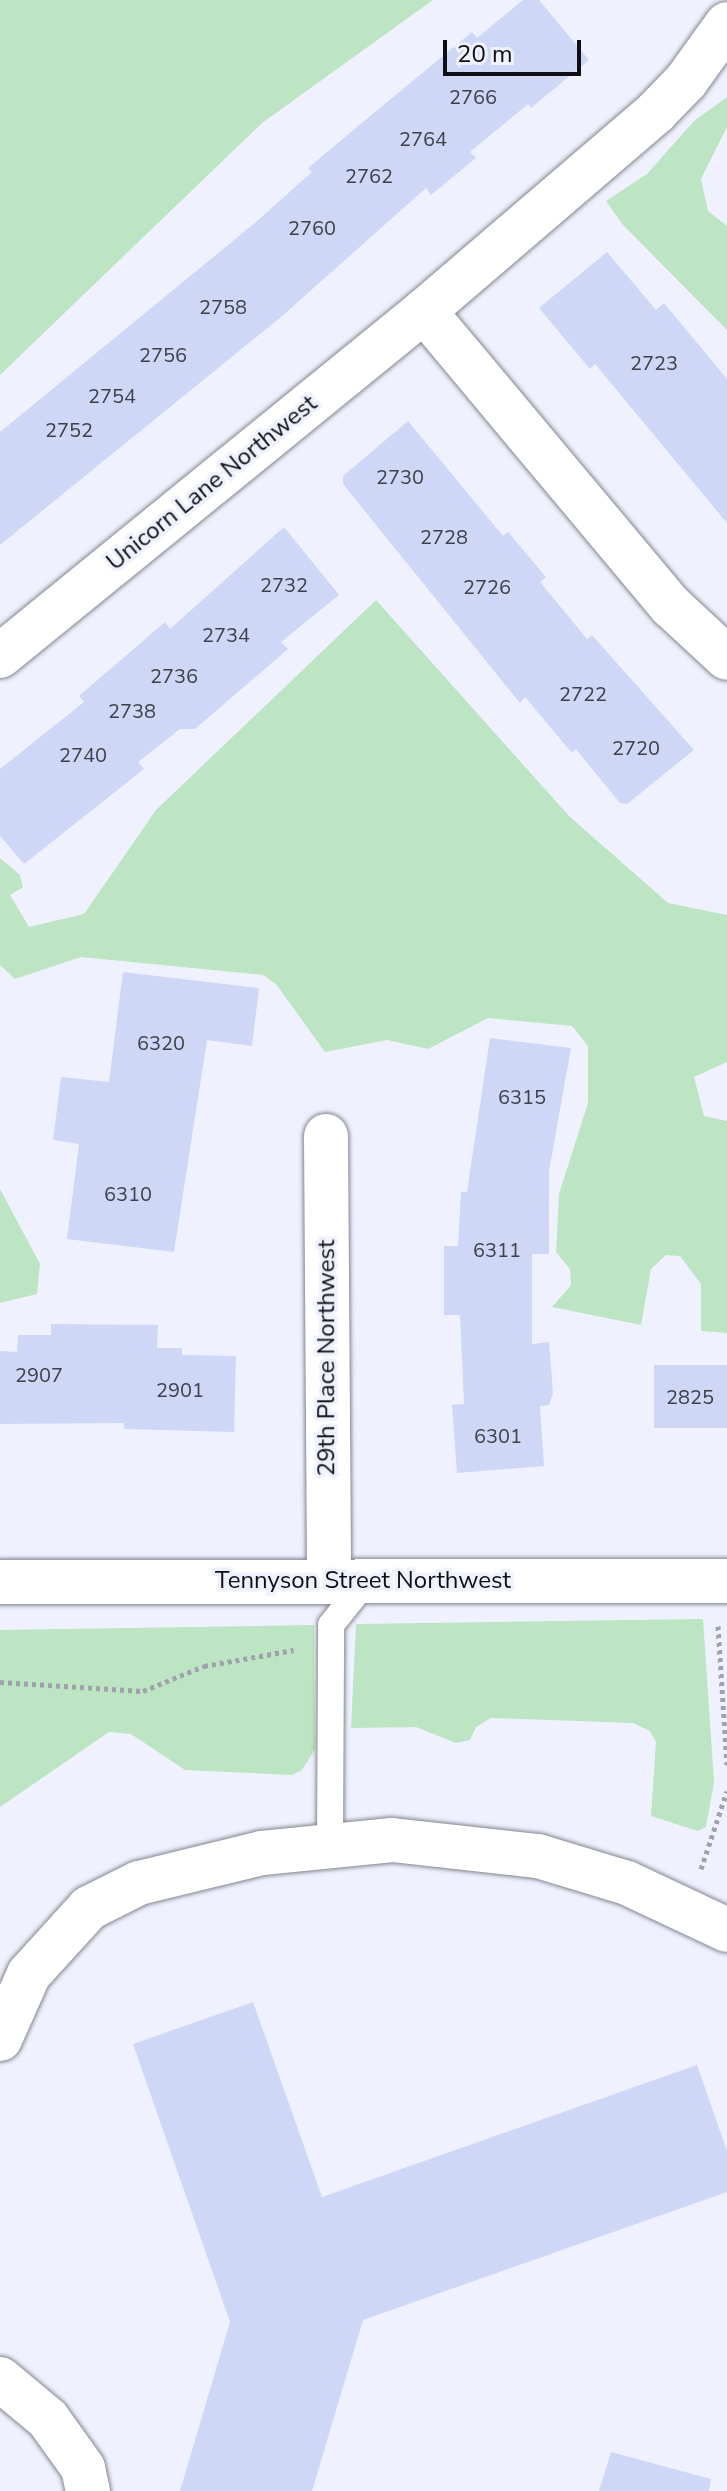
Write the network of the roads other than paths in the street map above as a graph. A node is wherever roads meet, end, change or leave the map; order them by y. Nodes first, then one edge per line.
1 (727, 24) edge
2 (424, 311) junction
3 (0, 656) edge
4 (727, 658) edge
5 (326, 1136) dead end
6 (348, 1581) junction
7 (721, 1581) edge
8 (0, 1582) edge
9 (330, 1843) junction
10 (727, 1930) edge
11 (0, 2039) edge
12 (0, 2379) edge
13 (88, 2491) edge

1 - 2 street, Unicorn Lane Northwest
2 - 3 street, Unicorn Lane Northwest
2 - 4 street
5 - 6 street, 29th Place Northwest
6 - 7 street, Tennyson Street Northwest
6 - 8 street, Tennyson Street Northwest
6 - 9 lane
9 - 10 street
9 - 11 street
12 - 13 street

